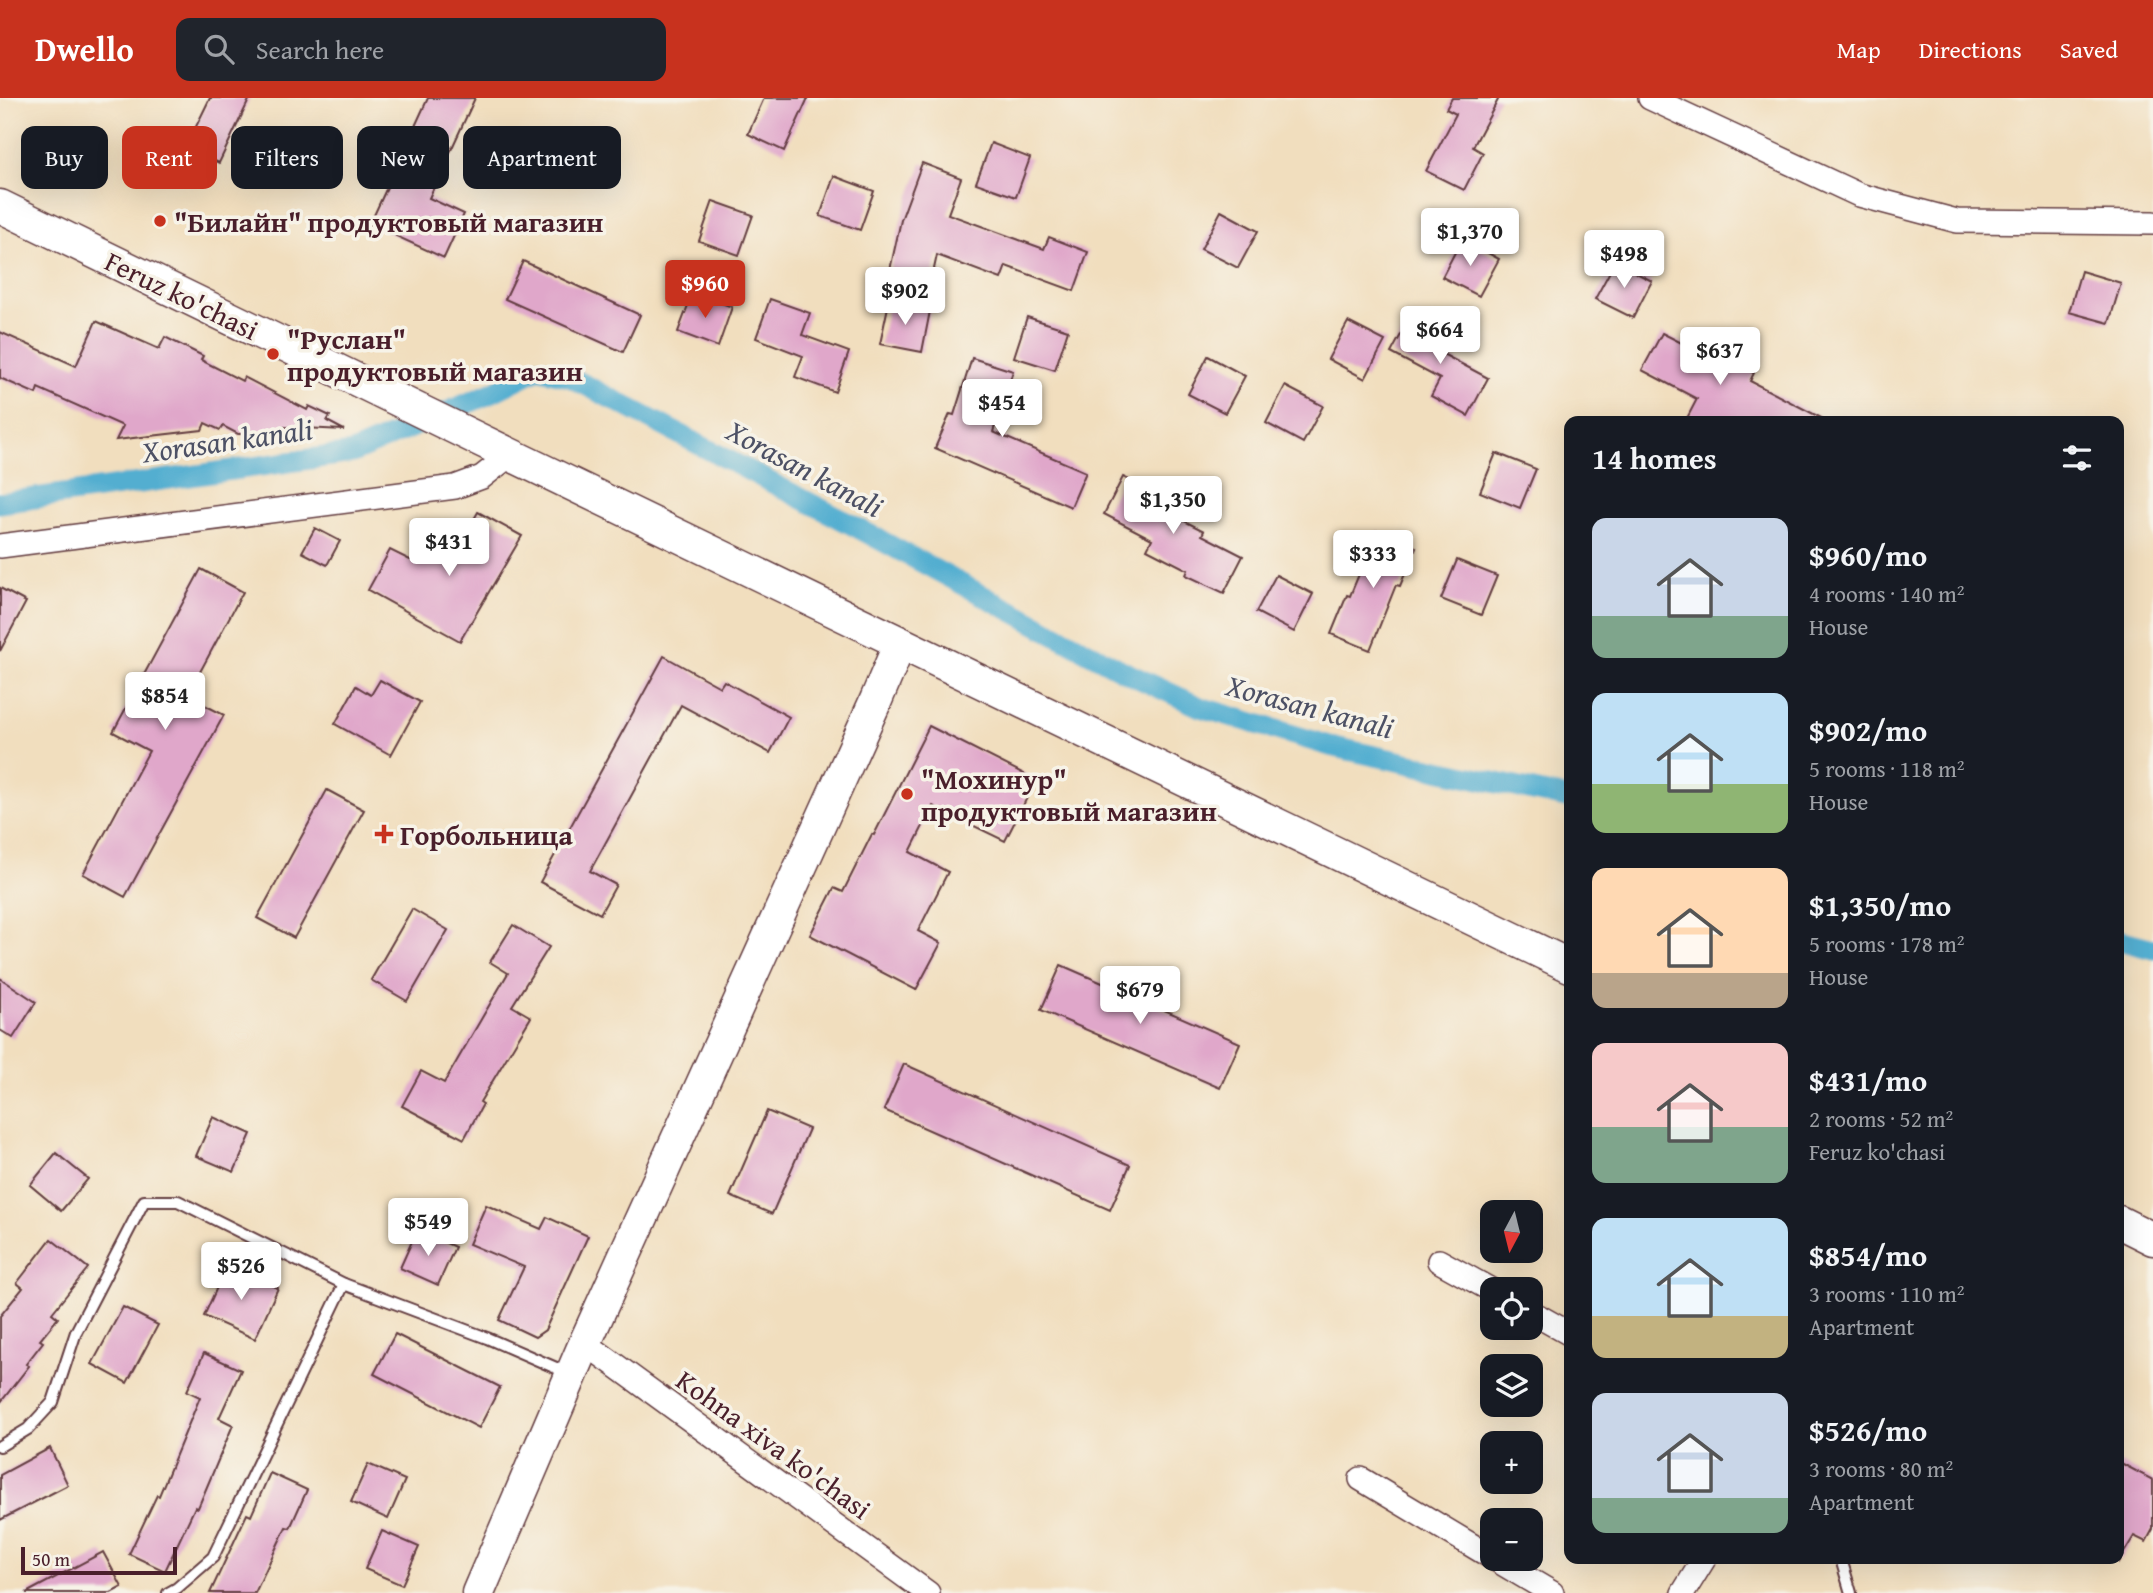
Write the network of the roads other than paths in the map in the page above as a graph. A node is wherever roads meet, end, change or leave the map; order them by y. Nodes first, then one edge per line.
1 (1650, 98) edge
2 (0, 206) edge
3 (2153, 223) edge
4 (511, 454) junction
5 (0, 546) edge
6 (900, 643) junction
7 (1564, 963) edge
8 (2124, 1224) edge
9 (2153, 1239) edge
10 (1439, 1261) dead end
11 (344, 1284) junction
12 (1480, 1284) edge
13 (1543, 1319) edge
14 (1564, 1331) edge
15 (585, 1343) junction
16 (572, 1375) junction
17 (0, 1447) edge
18 (1361, 1479) dead end
19 (1480, 1551) edge
20 (1701, 1564) edge
21 (1842, 1564) edge
22 (1514, 1571) edge
23 (168, 1593) edge
24 (478, 1593) edge
25 (928, 1593) edge
26 (1552, 1593) edge
27 (1683, 1593) edge
28 (1851, 1593) edge

1 - 3 street
2 - 4 main road, Feruz ko'chasi
4 - 5 street
4 - 6 main road, Feruz ko'chasi
6 - 7 main road, Feruz ko'chasi
6 - 15 main road
8 - 9 main road
10 - 12 street
11 - 16 lane
11 - 17 lane
11 - 23 lane
13 - 14 street
15 - 16 main road
15 - 25 street, Kohna xiva ko'chasi
16 - 24 main road
18 - 19 street
20 - 27 street
21 - 28 lane
22 - 26 street

